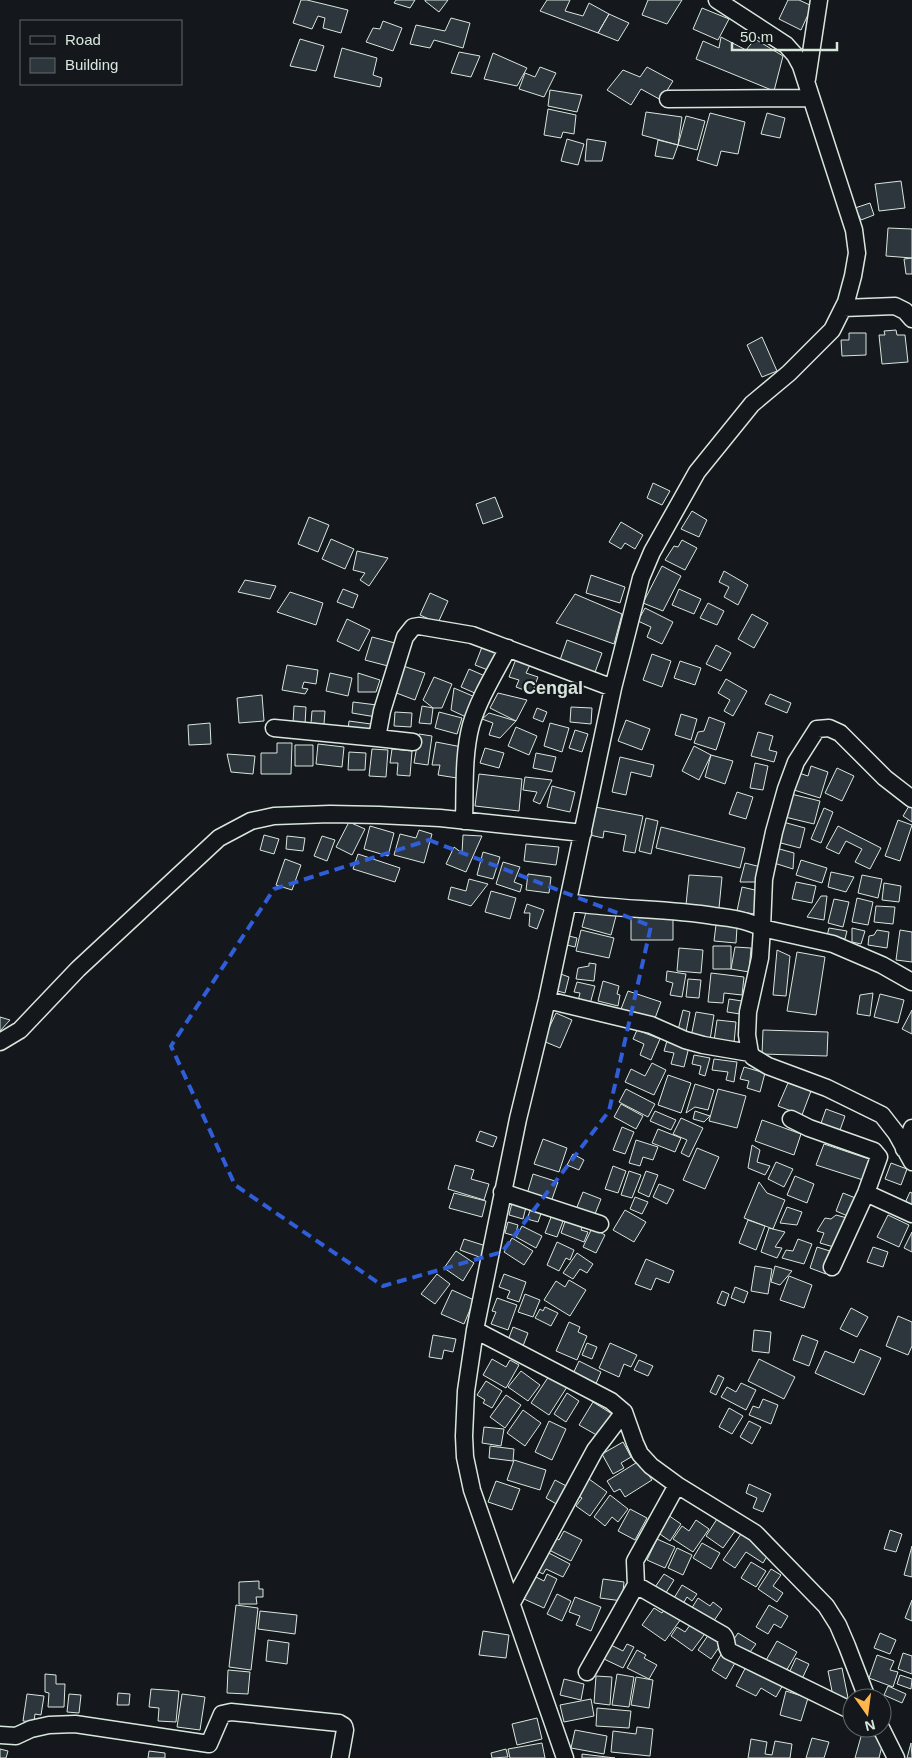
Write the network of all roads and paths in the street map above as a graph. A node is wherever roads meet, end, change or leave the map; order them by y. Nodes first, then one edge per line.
1 (819, 0) edge
2 (721, 1) edge
3 (807, 80) junction
4 (812, 98) junction
5 (668, 99) dead end
6 (843, 308) junction
7 (912, 319) edge
8 (508, 648) junction
9 (612, 688) junction
10 (274, 728) dead end
11 (377, 738) junction
12 (414, 742) dead end
13 (912, 799) edge
14 (464, 821) junction
15 (583, 832) junction
16 (568, 902) junction
17 (762, 928) junction
18 (912, 982) edge
19 (547, 1000) junction
20 (0, 1042) edge
21 (750, 1053) junction
22 (791, 1119) dead end
23 (912, 1128) edge
24 (908, 1156) edge
25 (502, 1192) junction
26 (866, 1193) junction
27 (912, 1214) edge
28 (600, 1224) dead end
29 (832, 1266) dead end
30 (475, 1330) junction
31 (624, 1412) junction
32 (677, 1485) junction
33 (636, 1585) junction
34 (512, 1603) junction
35 (587, 1672) dead end
36 (863, 1688) edge
37 (842, 1706) edge
38 (0, 1735) edge
39 (886, 1738) edge
40 (340, 1758) edge
41 (565, 1758) edge
42 (896, 1758) edge

1 - 3 street
2 - 3 street
3 - 4 street
4 - 5 street
4 - 6 street
6 - 7 street
6 - 9 street
8 - 9 street
8 - 11 street
8 - 14 street
9 - 15 street
10 - 11 street
11 - 12 street
13 - 17 street
14 - 15 street
14 - 20 street
15 - 16 street
16 - 17 street
16 - 19 street
17 - 18 street
17 - 21 street
19 - 21 street
19 - 25 street
21 - 24 street
22 - 26 street
23 - 24 street
25 - 28 street
25 - 30 street
26 - 27 street
26 - 29 street
30 - 31 street
30 - 34 street
31 - 32 street
31 - 34 street
32 - 33 street
32 - 36 street
33 - 35 street
33 - 37 street
34 - 41 street
38 - 40 street
39 - 42 street

